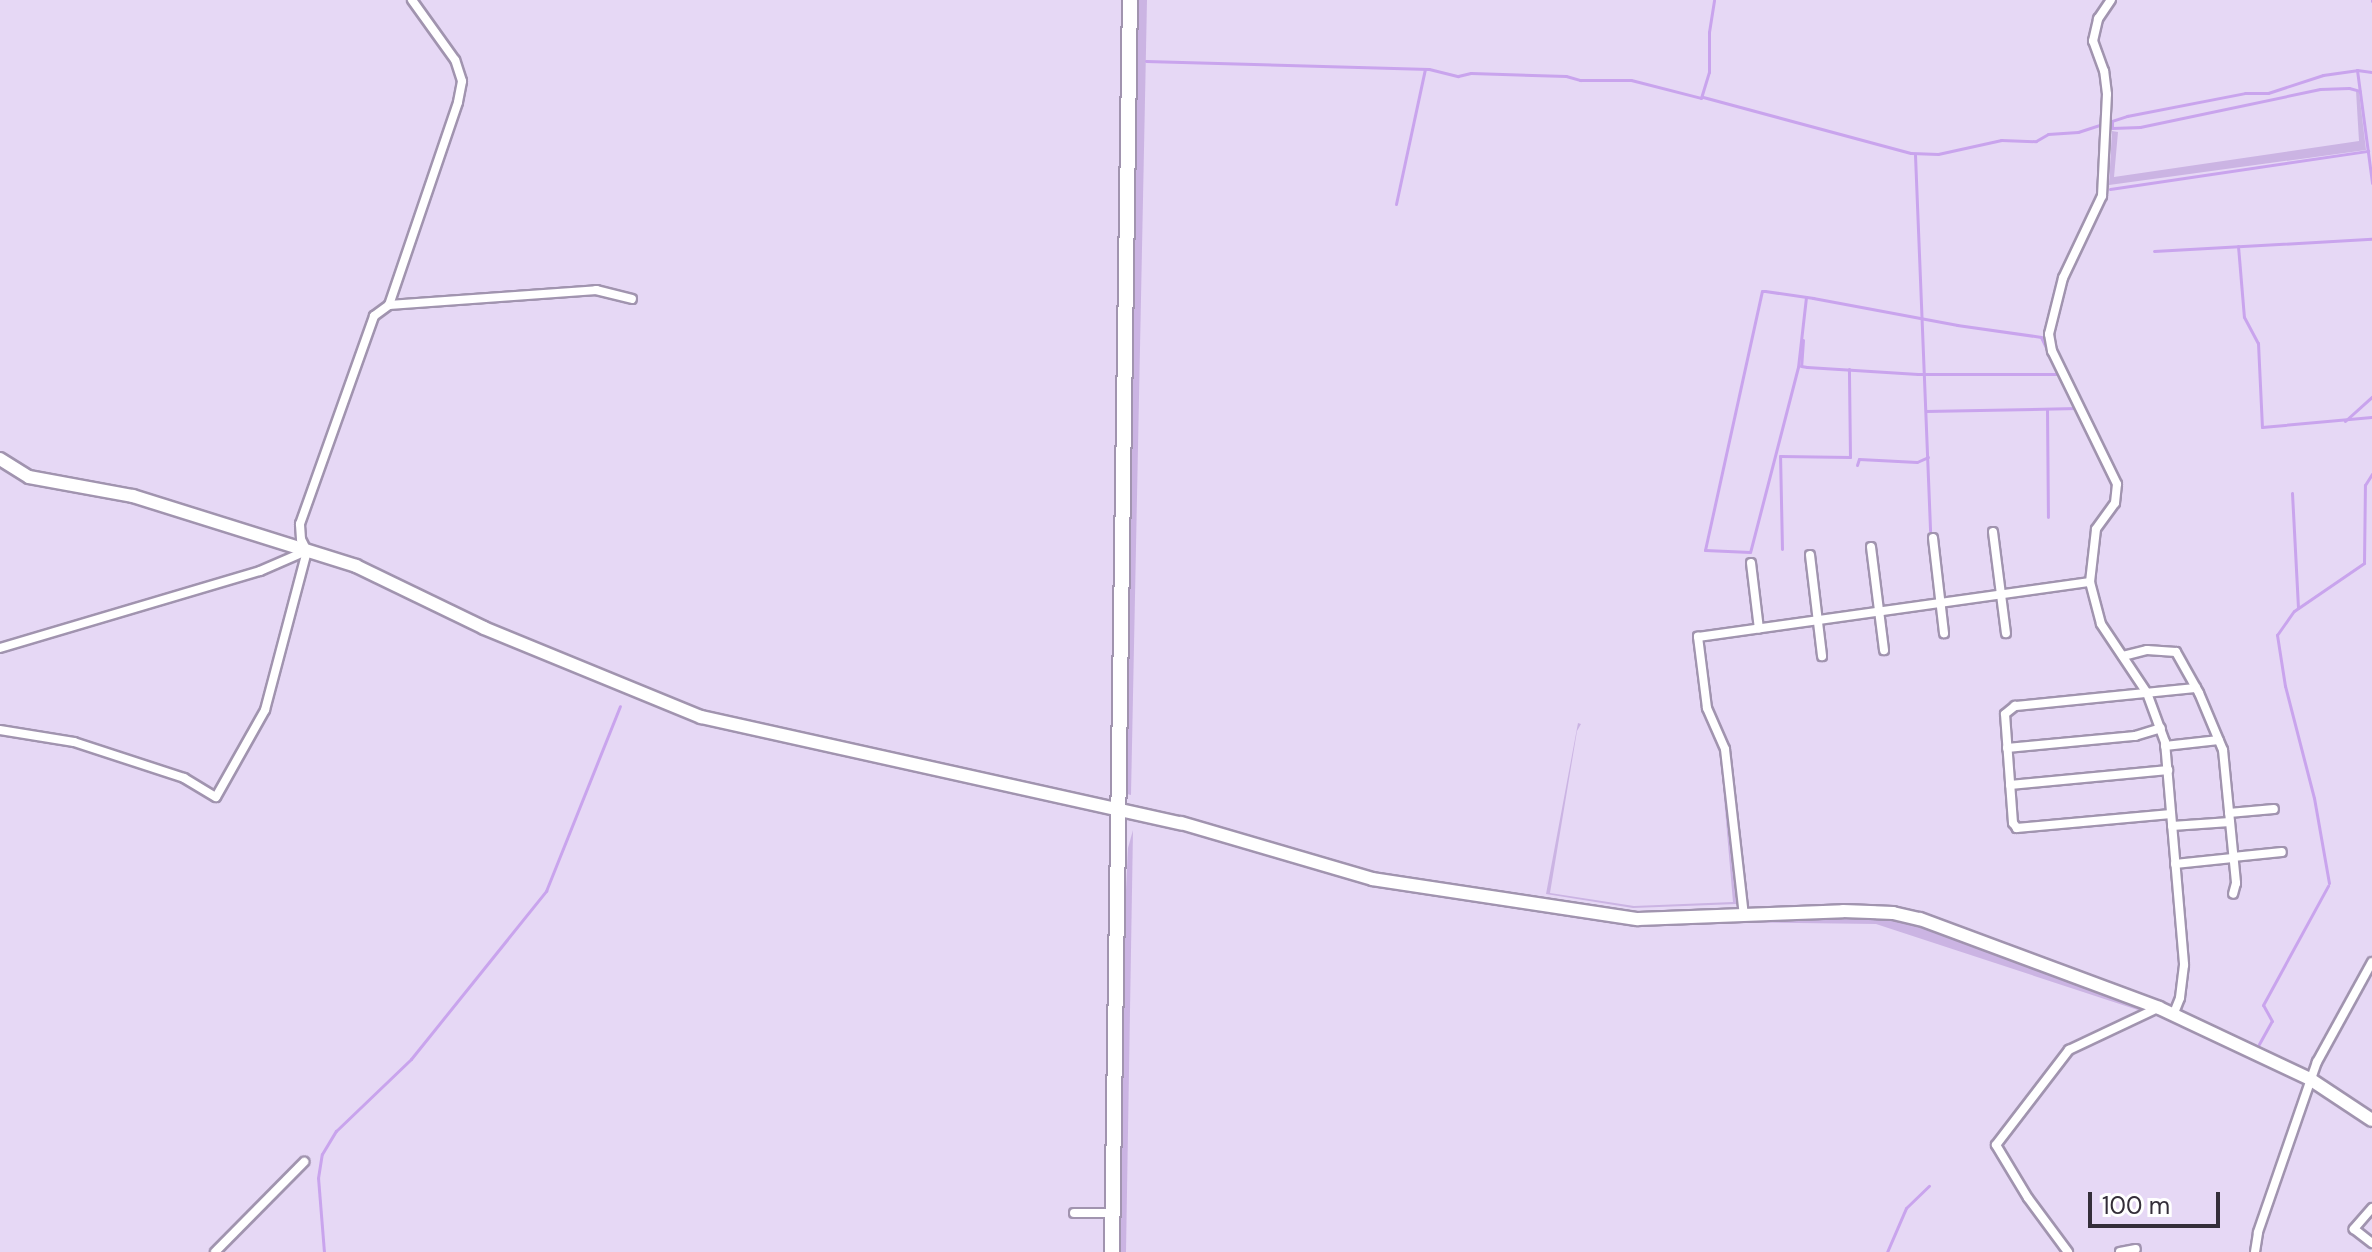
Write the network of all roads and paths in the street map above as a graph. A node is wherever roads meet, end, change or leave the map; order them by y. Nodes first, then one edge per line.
1 (412, 0) edge
2 (1130, 0) edge
3 (2111, 0) edge
4 (632, 299) dead end
5 (389, 305) junction
6 (0, 459) edge
7 (1993, 532) dead end
8 (1933, 538) dead end
9 (1871, 547) dead end
10 (307, 551) junction
11 (1810, 555) dead end
12 (1751, 563) dead end
13 (2090, 582) junction
14 (2001, 595) junction
15 (1940, 603) junction
16 (1879, 612) junction
17 (1817, 621) junction
18 (1759, 629) junction
19 (1944, 633) dead end
20 (2006, 633) dead end
21 (0, 648) edge
22 (1884, 650) dead end
23 (1822, 656) dead end
24 (2123, 656) junction
25 (2196, 688) junction
26 (2147, 693) junction
27 (2161, 728) junction
28 (0, 730) edge
29 (2219, 740) junction
30 (2165, 746) junction
31 (2007, 748) junction
32 (2168, 770) junction
33 (2010, 785) junction
34 (2274, 809) dead end
35 (1118, 810) junction
36 (2171, 814) junction
37 (2230, 817) junction
38 (2172, 826) junction
39 (2282, 852) dead end
40 (2233, 858) junction
41 (2175, 864) junction
42 (2233, 894) dead end
43 (1744, 916) junction
44 (2372, 962) edge
45 (2159, 1008) junction
46 (2173, 1015) junction
47 (2310, 1079) junction
48 (2372, 1120) edge
49 (304, 1162) dead end
50 (2372, 1208) edge
51 (1074, 1213) dead end
52 (1113, 1213) junction
53 (2372, 1243) edge
54 (2136, 1249) dead end
55 (215, 1252) edge
56 (1112, 1252) edge
57 (2068, 1252) edge
58 (2120, 1252) edge
59 (2255, 1252) edge

1 - 5 street
2 - 35 main road
3 - 13 street
4 - 5 street
5 - 10 street
6 - 10 main road
7 - 14 street
8 - 15 street
9 - 16 street
10 - 21 street
10 - 28 street
10 - 35 main road
11 - 17 street
12 - 18 street
13 - 14 street
13 - 24 street
14 - 15 street
14 - 20 street
15 - 16 street
15 - 19 street
16 - 17 street
16 - 22 street
17 - 18 street
17 - 23 street
18 - 43 street
24 - 25 street
24 - 26 street
25 - 26 street
25 - 29 street
26 - 27 street
26 - 31 street
27 - 30 street
27 - 31 street
29 - 30 street
29 - 37 street
30 - 32 street
31 - 33 street
32 - 33 street
32 - 36 street
33 - 36 street
34 - 37 street
35 - 43 main road
35 - 52 main road
36 - 38 street
37 - 38 street
37 - 40 street
38 - 41 street
39 - 40 street
40 - 41 street
40 - 42 street
41 - 46 street
43 - 45 main road
44 - 47 street
45 - 46 main road
45 - 57 street
46 - 47 main road
47 - 48 main road
47 - 59 street
49 - 55 street
50 - 53 street
51 - 52 street
52 - 56 main road
54 - 58 street

